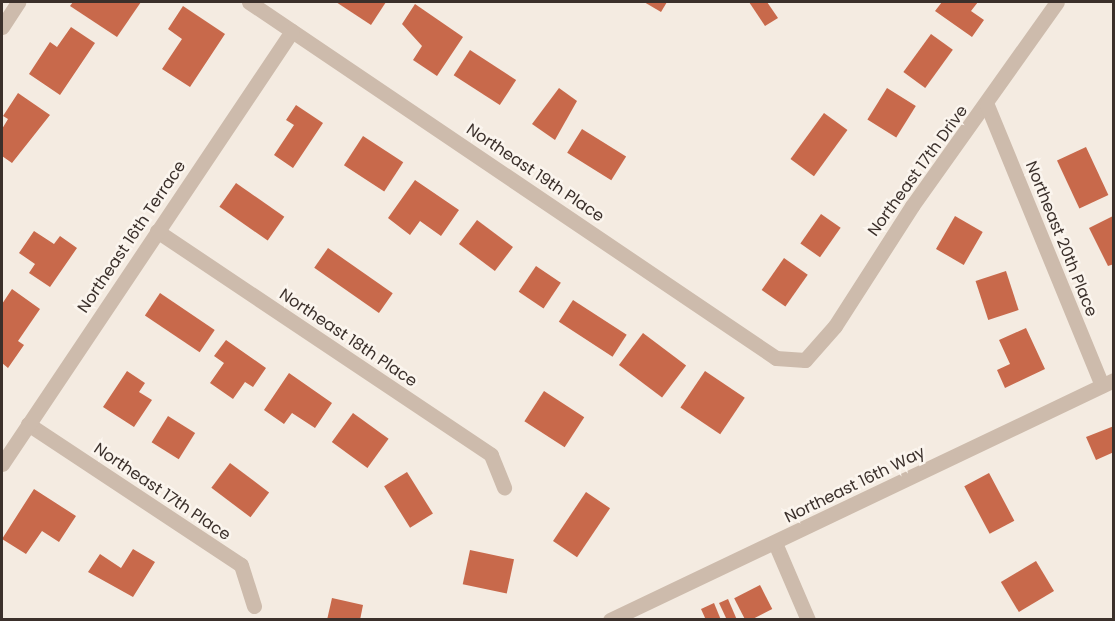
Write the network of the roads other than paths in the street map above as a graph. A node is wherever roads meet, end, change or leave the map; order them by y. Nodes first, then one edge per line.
1 (18, 2) edge
2 (249, 2) edge
3 (1057, 2) edge
4 (2, 27) edge
5 (292, 31) junction
6 (987, 105) junction
7 (157, 231) junction
8 (805, 360) joint
9 (1108, 382) edge
10 (28, 424) junction
11 (2, 464) edge
12 (504, 487) dead end
13 (775, 543) junction
14 (254, 606) dead end
15 (610, 620) edge
16 (808, 620) edge

1 - 4 street
2 - 5 street, Northeast 19th Place
3 - 6 street, Northeast 17th Drive
5 - 7 street, Northeast 16th Terrace
5 - 8 street, Northeast 19th Place
6 - 8 street, Northeast 17th Drive
6 - 9 street, Northeast 20th Place
7 - 10 street, Northeast 16th Terrace
7 - 12 street, Northeast 18th Place
9 - 13 street, Northeast 16th Way
10 - 11 street, Northeast 16th Terrace
10 - 14 street, Northeast 17th Place
13 - 15 street, Northeast 16th Way
13 - 16 street

